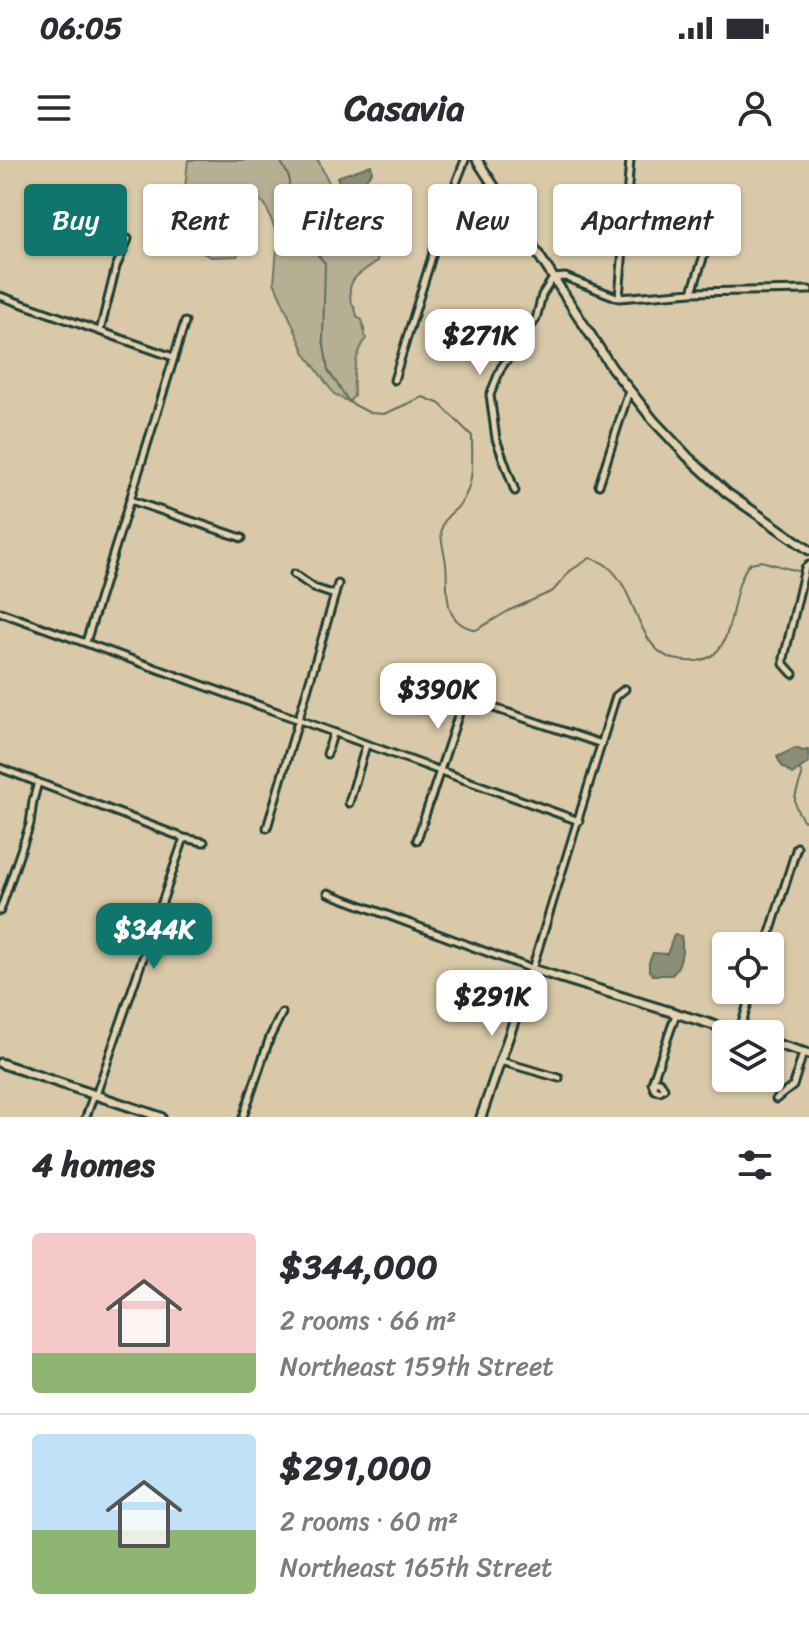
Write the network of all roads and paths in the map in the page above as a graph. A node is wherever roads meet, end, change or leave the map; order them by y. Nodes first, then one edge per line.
1 (465, 160) edge
2 (477, 160) edge
3 (630, 160) edge
4 (128, 239) dead end
5 (704, 256) edge
6 (553, 278) junction
7 (809, 290) edge
8 (692, 292) junction
9 (0, 296) edge
10 (619, 298) junction
11 (185, 322) dead end
12 (100, 331) junction
13 (173, 357) junction
14 (394, 380) dead end
15 (629, 391) junction
16 (599, 485) dead end
17 (515, 491) dead end
18 (129, 500) junction
19 (242, 538) dead end
20 (809, 550) edge
21 (807, 567) edge
22 (294, 574) dead end
23 (338, 584) dead end
24 (335, 595) junction
25 (0, 612) edge
26 (86, 642) junction
27 (793, 674) dead end
28 (625, 689) dead end
29 (296, 720) junction
30 (333, 734) junction
31 (602, 744) junction
32 (366, 745) junction
33 (327, 754) dead end
34 (0, 768) edge
35 (440, 772) junction
36 (38, 782) junction
37 (349, 803) dead end
38 (579, 821) junction
39 (267, 828) dead end
40 (184, 838) junction
41 (417, 840) dead end
42 (204, 842) dead end
43 (797, 847) dead end
44 (328, 893) dead end
45 (0, 911) edge
46 (770, 932) edge
47 (532, 969) junction
48 (282, 1013) dead end
49 (676, 1014) junction
50 (712, 1025) edge
51 (784, 1047) edge
52 (806, 1054) edge
53 (500, 1061) junction
54 (0, 1063) edge
55 (559, 1078) dead end
56 (652, 1083) dead end
57 (95, 1095) junction
58 (776, 1099) dead end
59 (86, 1117) edge
60 (161, 1117) edge
61 (243, 1117) edge
62 (481, 1117) edge

1 - 14 street
2 - 6 street
3 - 10 street
4 - 12 street
5 - 8 street
6 - 10 street
6 - 15 street
6 - 17 street
7 - 8 street
8 - 10 street
9 - 12 street
11 - 13 street
12 - 13 street
13 - 18 street
15 - 16 street
15 - 20 street
18 - 19 street
18 - 26 street
21 - 27 street
22 - 24 street
23 - 24 street
24 - 29 street
25 - 26 street
26 - 29 street
28 - 31 street
29 - 30 street
29 - 39 street
30 - 32 street
30 - 33 street
31 - 35 street
31 - 38 street
32 - 35 street
32 - 37 street
34 - 36 street
35 - 38 street
35 - 41 street
36 - 40 street
36 - 45 street
38 - 47 street
40 - 42 street
40 - 57 street
43 - 46 street
44 - 47 street
47 - 49 street
47 - 53 street
48 - 61 street
49 - 50 street
49 - 56 street
51 - 52 street
52 - 58 street
53 - 55 street
53 - 62 street
54 - 57 street
57 - 59 street
57 - 60 street

